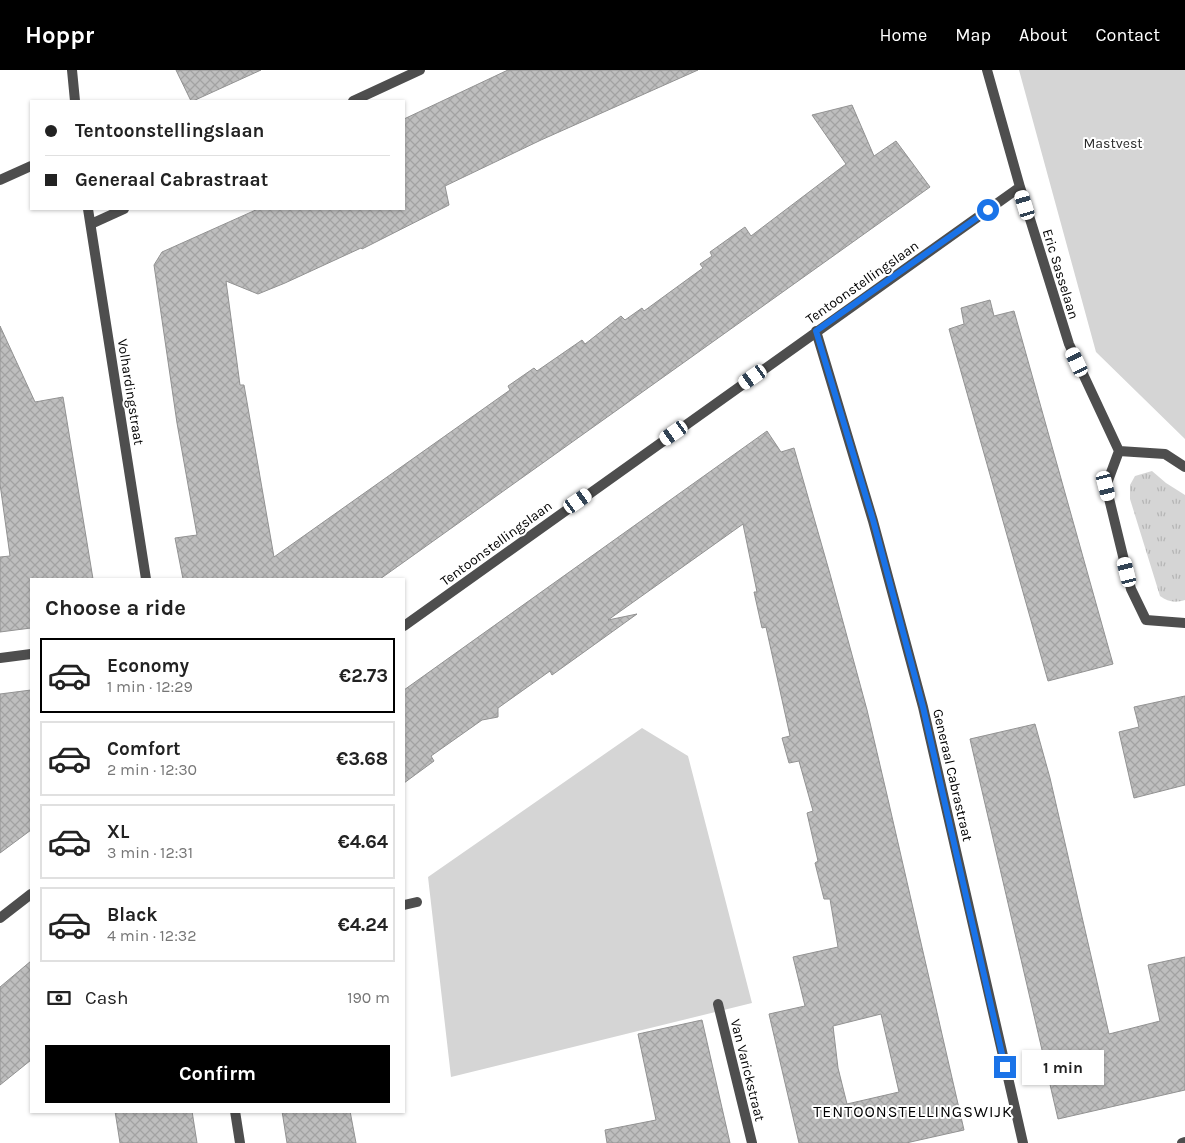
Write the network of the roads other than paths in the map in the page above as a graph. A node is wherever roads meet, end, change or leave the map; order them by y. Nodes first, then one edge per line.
1 (72, 70) edge
2 (420, 70) edge
3 (988, 70) edge
4 (74, 100) edge
5 (355, 100) edge
6 (30, 166) edge
7 (0, 180) edge
8 (1020, 187) junction
9 (88, 210) edge
10 (122, 210) edge
11 (91, 224) junction
12 (816, 331) junction
13 (1119, 450) junction
14 (1185, 468) edge
15 (146, 578) edge
16 (1185, 623) edge
17 (405, 625) edge
18 (30, 654) edge
19 (0, 658) edge
20 (30, 895) edge
21 (417, 902) dead end
22 (405, 905) edge
23 (0, 918) edge
24 (718, 1004) dead end
25 (235, 1113) edge
26 (240, 1143) edge
27 (752, 1143) edge
28 (1022, 1143) edge

1 - 4 street
2 - 5 street
3 - 8 street, Eric Sasselaan
6 - 7 street
8 - 12 street, Tentoonstellingslaan
8 - 13 street, Eric Sasselaan
9 - 11 street, Volhardingstraat
10 - 11 street
11 - 15 street, Volhardingstraat
12 - 17 street, Tentoonstellingslaan
12 - 28 street, Generaal Cabrastraat
13 - 14 street
13 - 16 street
18 - 19 street
20 - 23 street
21 - 22 street
24 - 27 street, Van Varickstraat
25 - 26 street

